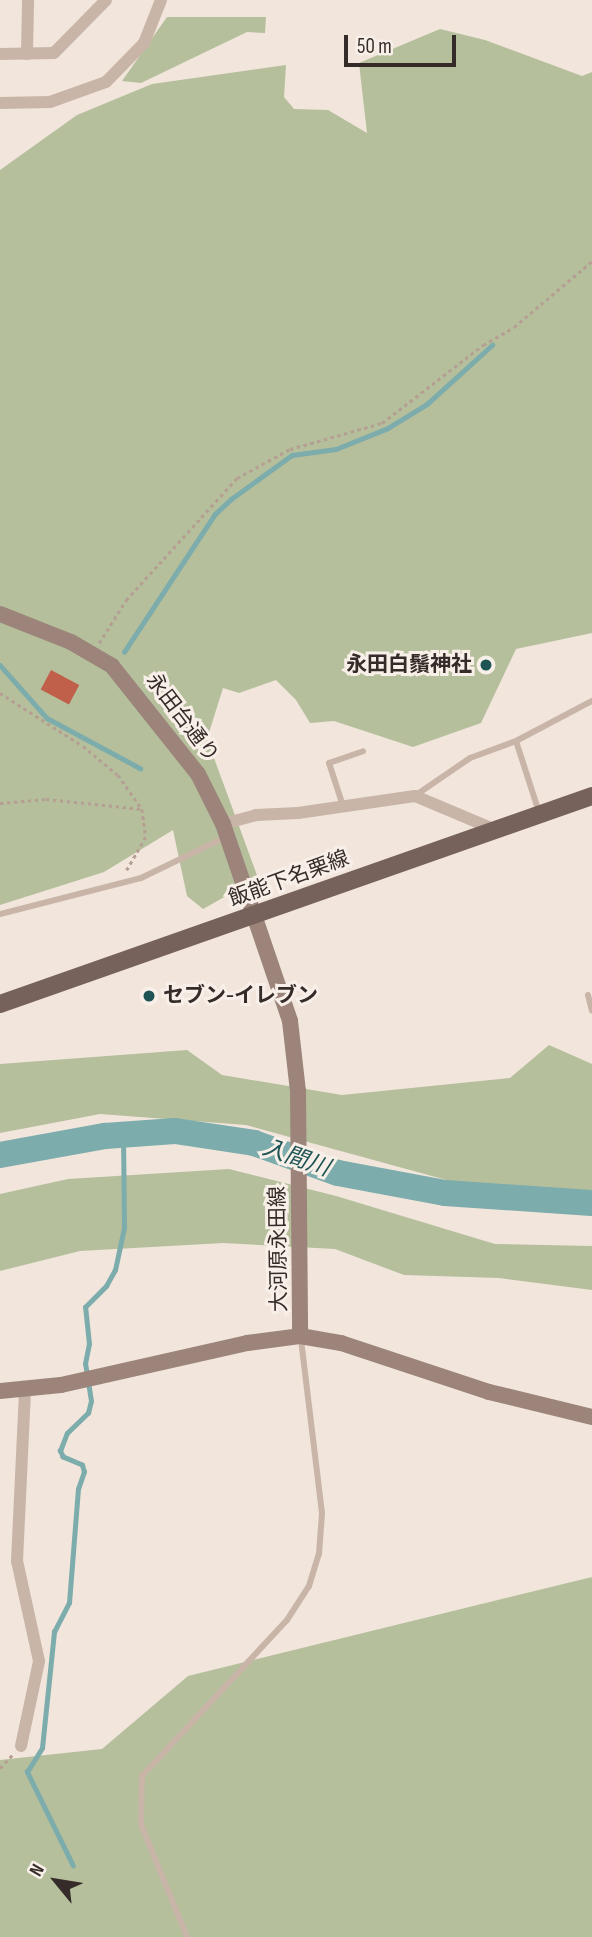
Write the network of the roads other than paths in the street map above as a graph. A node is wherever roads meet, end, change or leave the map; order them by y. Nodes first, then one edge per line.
1 (28, 0) edge
2 (106, 0) edge
3 (161, 0) edge
4 (0, 54) edge
5 (27, 54) junction
6 (0, 103) edge
7 (0, 614) edge
8 (592, 701) edge
9 (516, 741) junction
10 (363, 751) dead end
11 (415, 796) junction
12 (592, 796) edge
13 (344, 807) junction
14 (539, 813) junction
15 (493, 829) junction
16 (226, 830) junction
17 (0, 914) edge
18 (257, 916) junction
19 (588, 995) dead end
20 (0, 1004) edge
21 (592, 1011) edge
22 (300, 1336) junction
23 (25, 1390) junction
24 (0, 1391) edge
25 (592, 1417) edge
26 (21, 1746) road end
27 (187, 1937) edge

1 - 5 street
2 - 5 street
3 - 6 street
4 - 5 street
7 - 16 street, 永田台通り
8 - 9 lane
9 - 11 lane
9 - 14 lane
10 - 13 lane
11 - 13 street
11 - 15 street
12 - 14 main road, 飯能下名栗線
13 - 16 street
14 - 15 main road, 飯能下名栗線
15 - 18 main road, 飯能下名栗線
16 - 17 lane
16 - 18 street, 永田台通り
18 - 20 main road, 飯能下名栗線
18 - 22 street, 大河原永田線
19 - 21 lane
22 - 23 street
22 - 25 street
22 - 27 lane
23 - 24 street
23 - 26 street

